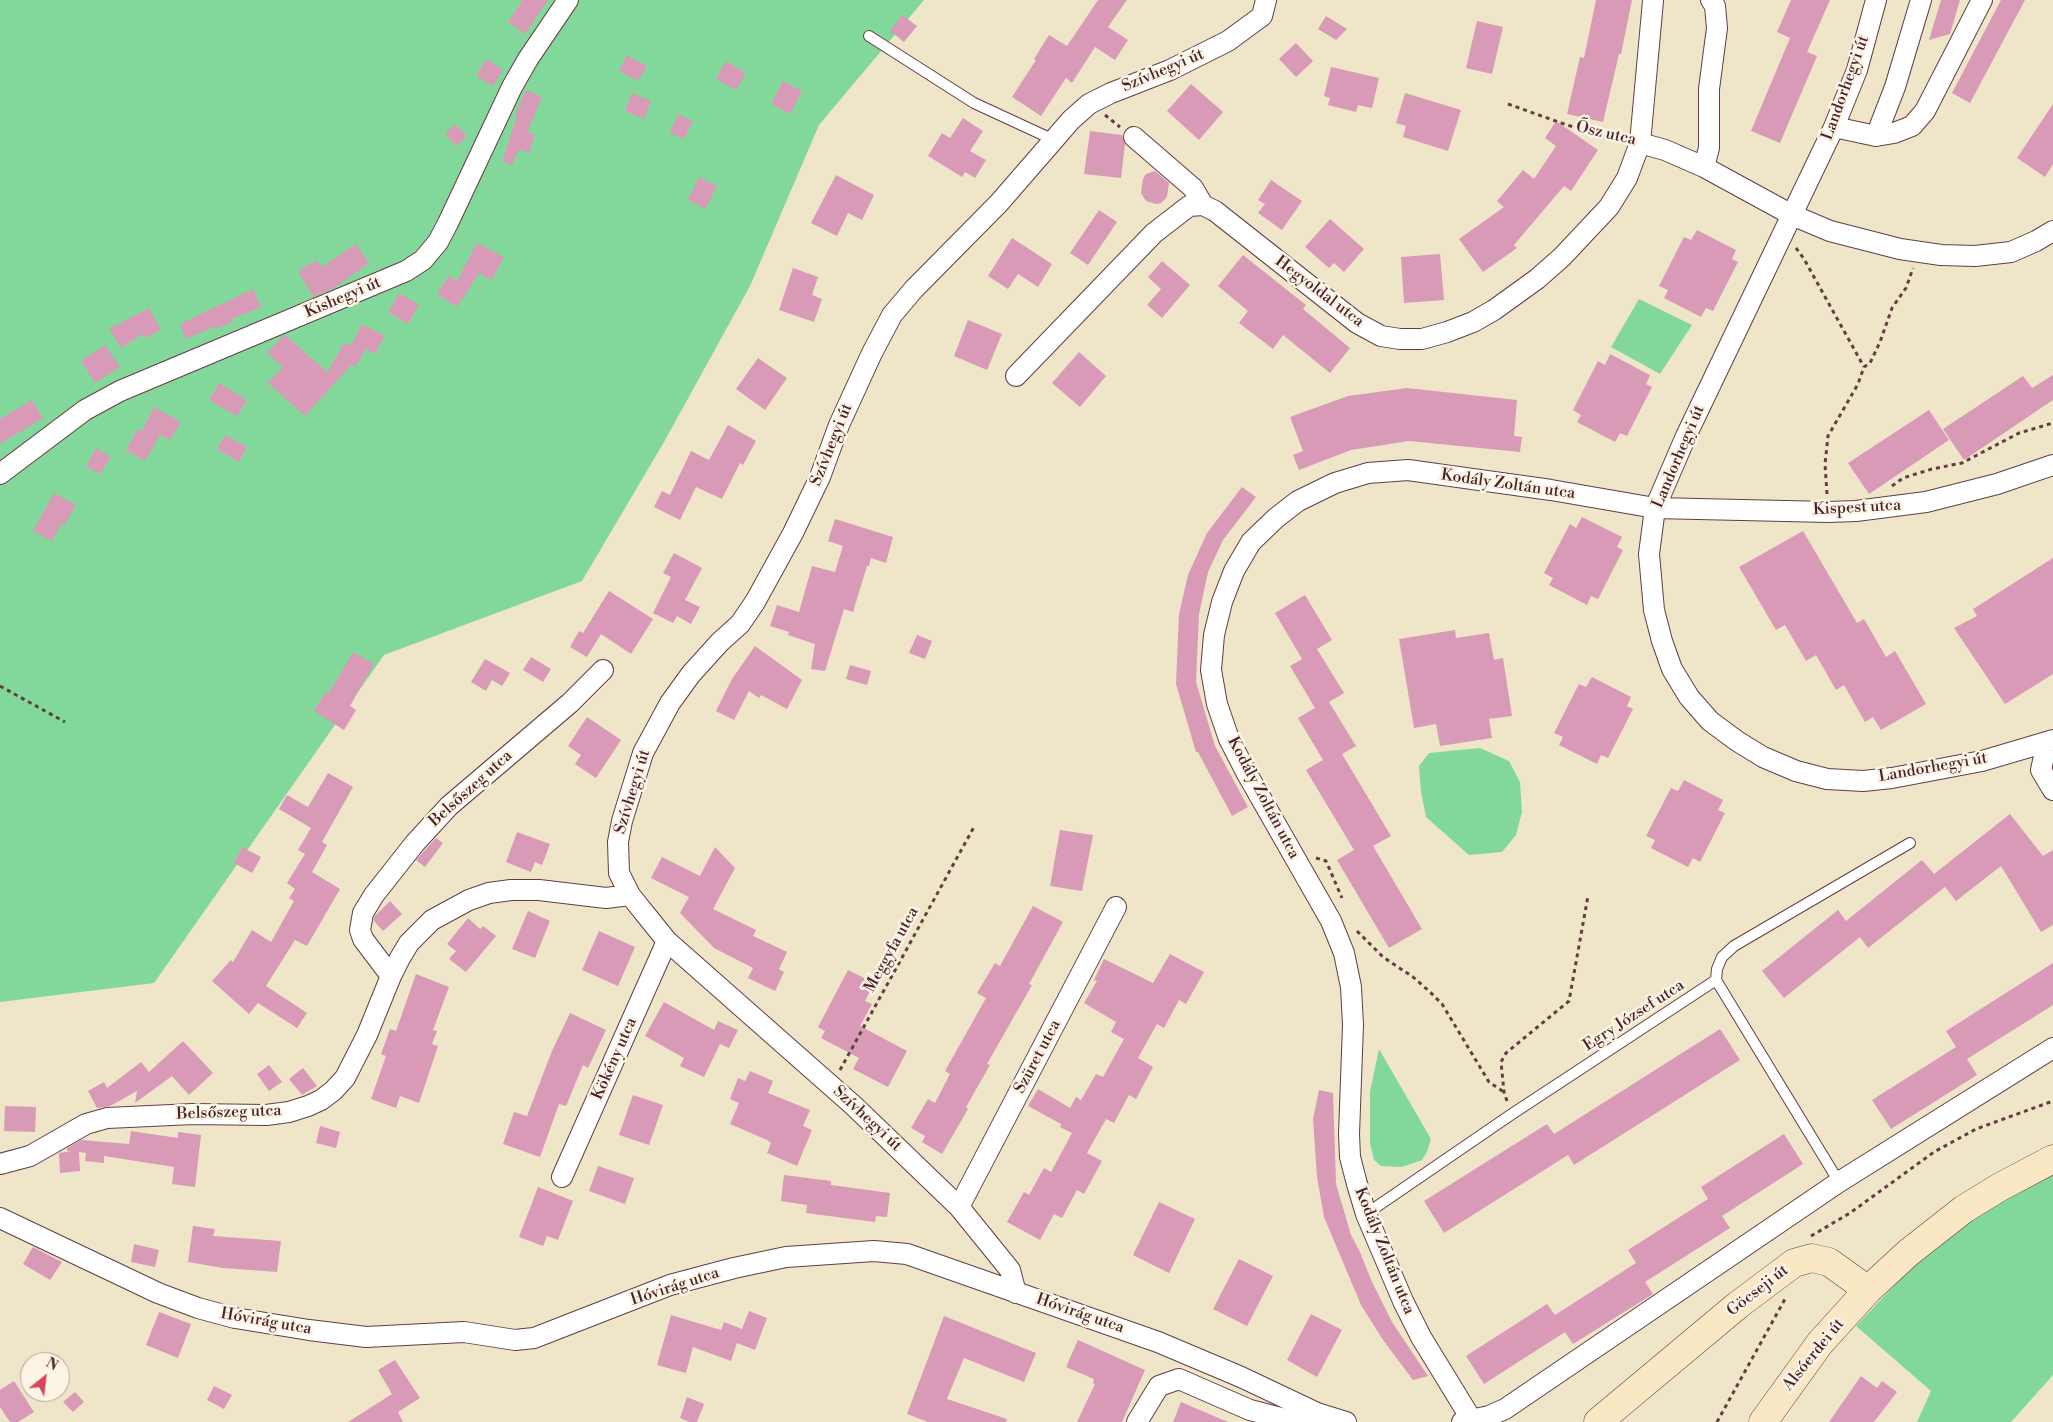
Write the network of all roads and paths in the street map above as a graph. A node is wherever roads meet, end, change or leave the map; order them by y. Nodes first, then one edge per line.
1 (568, 0) edge
2 (1266, 0) edge
3 (1711, 0) edge
4 (1876, 0) edge
5 (1922, 0) edge
6 (1982, 0) edge
7 (1653, 1) edge
8 (870, 36) dead end
9 (1089, 104) junction
10 (1508, 104) dead end
11 (1834, 127) junction
12 (1876, 136) junction
13 (1134, 137) joint
14 (1054, 140) junction
15 (1640, 143) junction
16 (1704, 167) junction
17 (1203, 205) junction
18 (1792, 215) junction
19 (2053, 231) edge
20 (1780, 240) junction
21 (1919, 252) junction
22 (1864, 366) junction
23 (1016, 376) dead end
24 (2053, 423) edge
25 (2053, 465) edge
26 (0, 474) edge
27 (1890, 488) dead end
28 (1836, 497) dead end
29 (1655, 508) junction
30 (603, 670) dead end
31 (0, 686) edge
32 (65, 722) dead end
33 (2051, 743) edge
34 (2053, 790) edge
35 (974, 827) dead end
36 (1910, 843) dead end
37 (1292, 853) junction
38 (630, 895) junction
39 (1588, 896) dead end
40 (1344, 903) dead end
41 (1116, 907) dead end
42 (1354, 928) dead end
43 (668, 941) junction
44 (391, 976) junction
45 (1716, 980) junction
46 (2053, 1048) edge
47 (831, 1086) junction
48 (1504, 1092) junction
49 (2053, 1101) edge
50 (1512, 1114) junction
51 (2053, 1159) edge
52 (0, 1164) edge
53 (562, 1177) dead end
54 (1839, 1182) junction
55 (959, 1207) junction
56 (1366, 1214) junction
57 (0, 1218) edge
58 (1804, 1260) junction
59 (1868, 1290) junction
60 (1016, 1293) junction
61 (1786, 1296) dead end
62 (1317, 1414) junction
63 (1137, 1422) edge
64 (1346, 1422) edge
65 (1469, 1422) edge
66 (1598, 1422) edge
67 (1717, 1422) edge
68 (1763, 1422) edge

1 - 26 street, Kishegyi út
2 - 9 street, Szívhegyi út
3 - 16 street
4 - 11 street, Landorhegyi út
5 - 12 street
6 - 12 street
7 - 15 street, Hegyoldal utca
8 - 14 lane
9 - 13 path
9 - 14 street, Szívhegyi út
10 - 15 path, Ősz utca
11 - 12 street
11 - 18 street, Landorhegyi út
13 - 17 street, Hegyoldal utca
14 - 38 street, Szívhegyi út
15 - 16 street, Ősz utca
15 - 17 street, Hegyoldal utca
16 - 18 street, Ősz utca
17 - 23 street
18 - 20 street, Landorhegyi út
18 - 21 street, Ősz utca
19 - 21 street, Ősz utca
20 - 22 path
20 - 29 street, Landorhegyi út
21 - 22 path
22 - 28 path
24 - 27 path
25 - 29 street, Kispest utca
29 - 33 street, Landorhegyi út
29 - 37 street, Kodály Zoltán utca
30 - 44 street, Belsőszeg utca
31 - 32 path
33 - 34 street
35 - 47 path, Meggyfa utca
36 - 45 lane
37 - 40 path
37 - 56 street, Kodály Zoltán utca
38 - 43 street, Szívhegyi út
38 - 44 street, Belsőszeg utca
39 - 48 path
41 - 55 street, Szüret utca
42 - 48 path
43 - 47 street, Szívhegyi út
43 - 53 street, Kökény utca
44 - 52 street, Belsőszeg utca
45 - 50 lane, Egry József utca
45 - 54 lane
46 - 54 street
47 - 55 street, Szívhegyi út
48 - 50 path
49 - 58 path
50 - 56 lane, Egry József utca
51 - 59 main road
54 - 65 street
55 - 60 street, Szívhegyi út
56 - 65 street, Kodály Zoltán utca
57 - 60 street, Hóvirág utca
58 - 59 main road, Göcseji út
58 - 66 main road, Göcseji út
59 - 68 main road, Alsóerdei út
60 - 62 street, Hóvirág utca
61 - 67 path
62 - 63 street
62 - 64 street, Hóvirág utca

